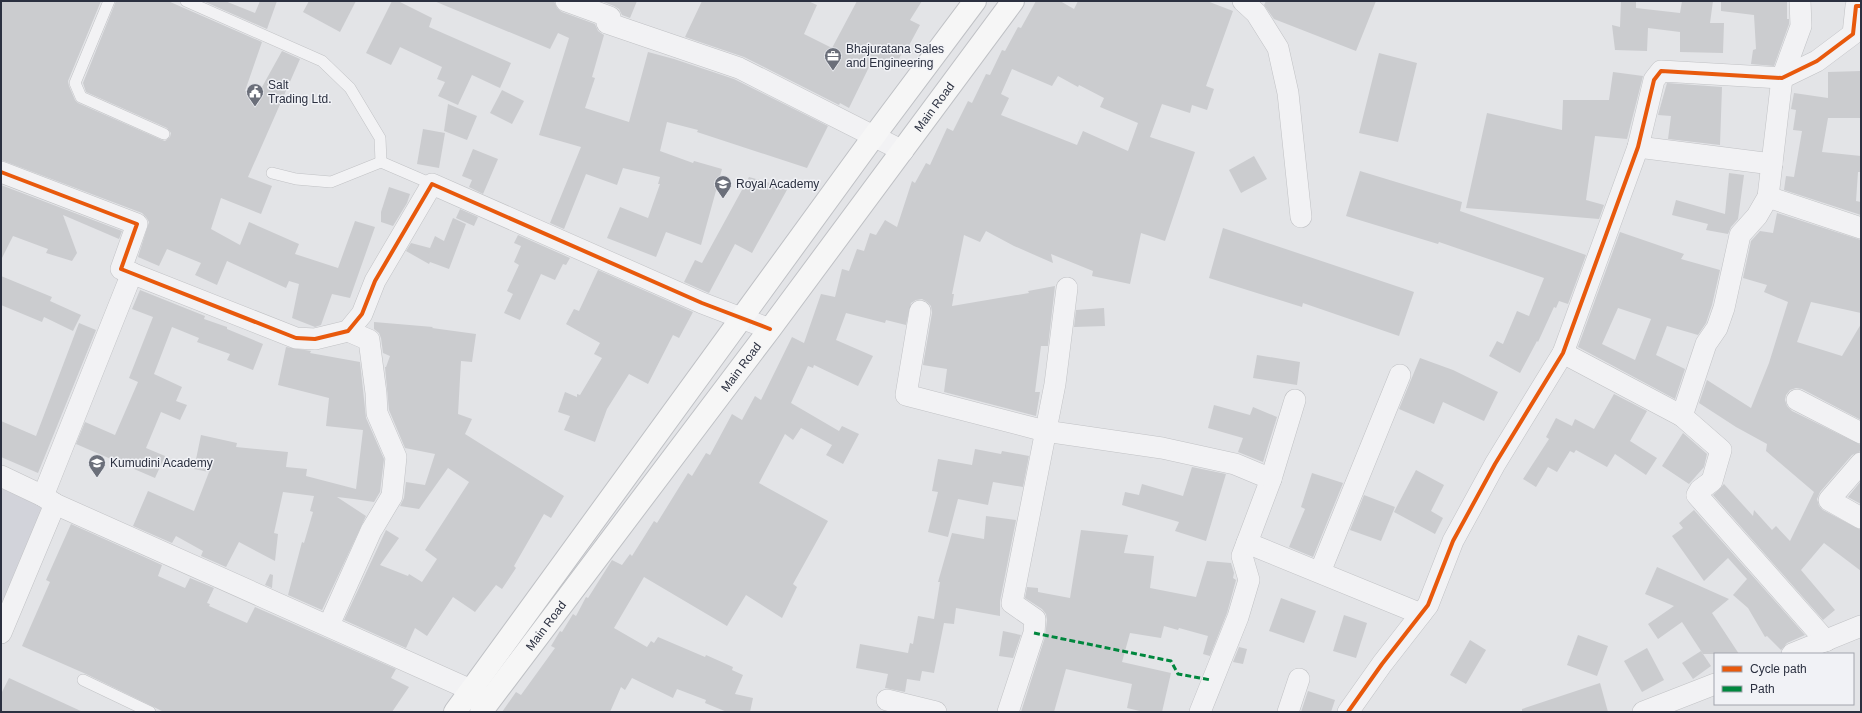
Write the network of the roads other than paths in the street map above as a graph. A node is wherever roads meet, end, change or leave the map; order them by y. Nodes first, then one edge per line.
1 (108, 1) edge
2 (186, 1) edge
3 (566, 1) edge
4 (975, 1) edge
5 (1013, 1) edge
6 (1243, 1) edge
7 (1800, 1) edge
8 (1861, 6) edge
9 (1782, 78) junction
10 (164, 134) dead end
11 (874, 136) junction
12 (1638, 147) junction
13 (903, 151) junction
14 (381, 162) junction
15 (1772, 164) junction
16 (1, 172) edge
17 (272, 173) dead end
18 (432, 184) junction
19 (1768, 197) junction
20 (1301, 217) dead end
21 (1861, 228) edge
22 (132, 273) junction
23 (1067, 288) dead end
24 (920, 311) dead end
25 (743, 318) junction
26 (770, 329) junction
27 (348, 331) junction
28 (1563, 353) junction
29 (1400, 375) dead end
30 (1295, 400) dead end
31 (1797, 400) dead end
32 (1682, 416) junction
33 (1045, 431) junction
34 (1861, 433) edge
35 (1861, 463) edge
36 (1, 476) edge
37 (1271, 479) junction
38 (49, 500) junction
39 (1861, 518) edge
40 (1247, 543) junction
41 (1320, 572) junction
42 (1421, 614) junction
43 (329, 625) junction
44 (1861, 626) edge
45 (1, 633) edge
46 (1826, 641) junction
47 (1795, 653) edge
48 (1299, 679) dead end
49 (83, 680) dead end
50 (1714, 684) edge
51 (887, 700) dead end
52 (480, 701) edge
53 (150, 712) edge
54 (455, 712) edge
55 (936, 712) edge
56 (1008, 712) edge
57 (1200, 712) edge
58 (1288, 712) edge
59 (1348, 712) edge
60 (1643, 712) edge

1 - 10 lane
2 - 14 lane
3 - 11 street
4 - 11 main road, Main Road
5 - 13 main road, Main Road
6 - 20 street
7 - 9 street
8 - 9 street
9 - 12 street
9 - 15 street
11 - 13 street
11 - 25 main road, Main Road
12 - 15 street
12 - 28 street
13 - 26 main road, Main Road
14 - 17 lane
14 - 18 lane
15 - 19 street
16 - 22 street
18 - 25 street
18 - 27 street
19 - 21 street
19 - 32 street
22 - 27 street
22 - 38 street
23 - 33 street
24 - 33 street
25 - 26 street
25 - 52 main road, Main Road
26 - 52 main road, Main Road
27 - 43 street
28 - 32 street
28 - 42 street
29 - 41 street
30 - 37 street
31 - 34 street
32 - 46 street
33 - 37 street
33 - 56 street
35 - 39 street
36 - 38 street
37 - 40 street
38 - 43 street
38 - 45 street
40 - 41 street
40 - 57 street
41 - 42 street
42 - 59 street
43 - 52 street
44 - 46 street
46 - 47 street
48 - 58 street
49 - 53 lane
50 - 60 street
51 - 55 street
52 - 54 main road, Main Road

